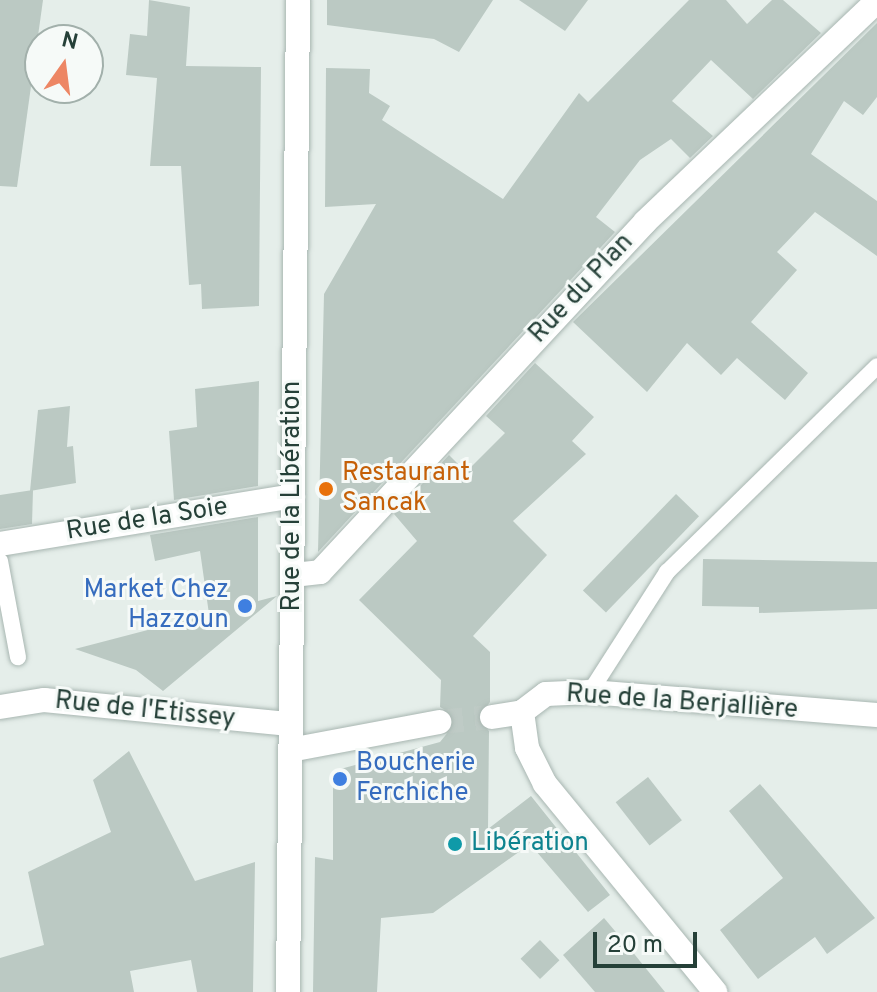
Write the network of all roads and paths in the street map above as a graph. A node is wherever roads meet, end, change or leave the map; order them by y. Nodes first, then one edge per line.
1 (298, 0) edge
2 (877, 1) edge
3 (877, 366) edge
4 (293, 496) junction
5 (0, 544) edge
6 (0, 561) edge
7 (293, 575) junction
8 (18, 657) dead end
9 (590, 692) junction
10 (0, 707) edge
11 (522, 712) junction
12 (877, 715) edge
13 (492, 717) tunnel mouth
14 (439, 722) tunnel mouth
15 (290, 724) junction
16 (290, 750) junction
17 (288, 992) edge
18 (715, 992) edge

1 - 4 street, Rue de la Libération
2 - 7 street, Rue du Plan
3 - 9 lane
4 - 5 street, Rue de la Soie
4 - 7 street, Rue de la Libération
6 - 8 lane
7 - 15 street, Rue de la Libération
9 - 11 street, Rue de la Berjallière
9 - 12 street, Rue de la Berjallière
10 - 15 street, Rue de l'Etissey
11 - 13 street, Rue de la Berjallière
11 - 18 street
14 - 16 street
15 - 16 street, Rue de la Libération
16 - 17 street, Rue de la Libération

